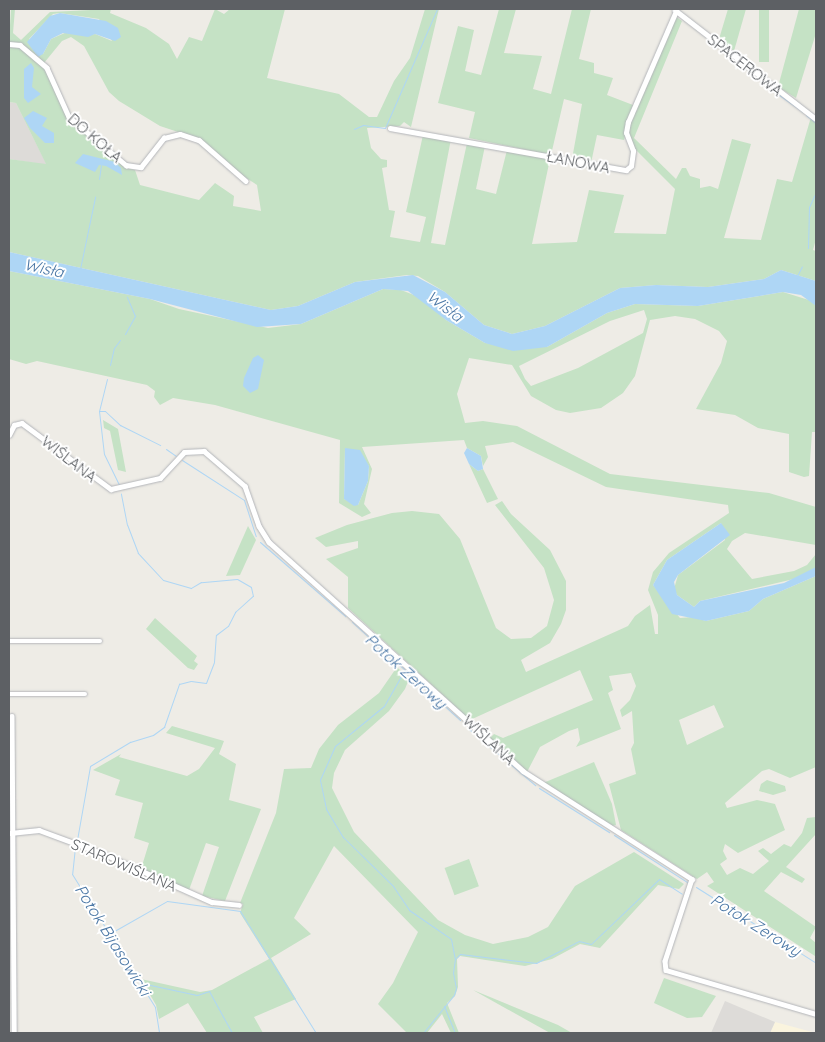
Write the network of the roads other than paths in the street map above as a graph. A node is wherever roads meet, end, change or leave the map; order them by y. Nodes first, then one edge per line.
1 (675, 10) edge
2 (9, 44) edge
3 (816, 119) edge
4 (390, 128) dead end
5 (246, 181) dead end
6 (9, 435) edge
7 (9, 641) edge
8 (100, 641) dead end
9 (9, 694) edge
10 (85, 694) dead end
11 (12, 716) dead end
12 (10, 833) edge
13 (239, 905) dead end
14 (11, 986) edge
15 (816, 1014) edge
16 (14, 1033) edge

1 - 3 street, SPACEROWA
1 - 4 street, ŁANOWA
2 - 5 street, DO KOŁA
6 - 15 street, WIŚLANA
7 - 8 street
9 - 10 street
11 - 12 street
12 - 13 street, STAROWIŚLANA
12 - 14 street
14 - 16 street

